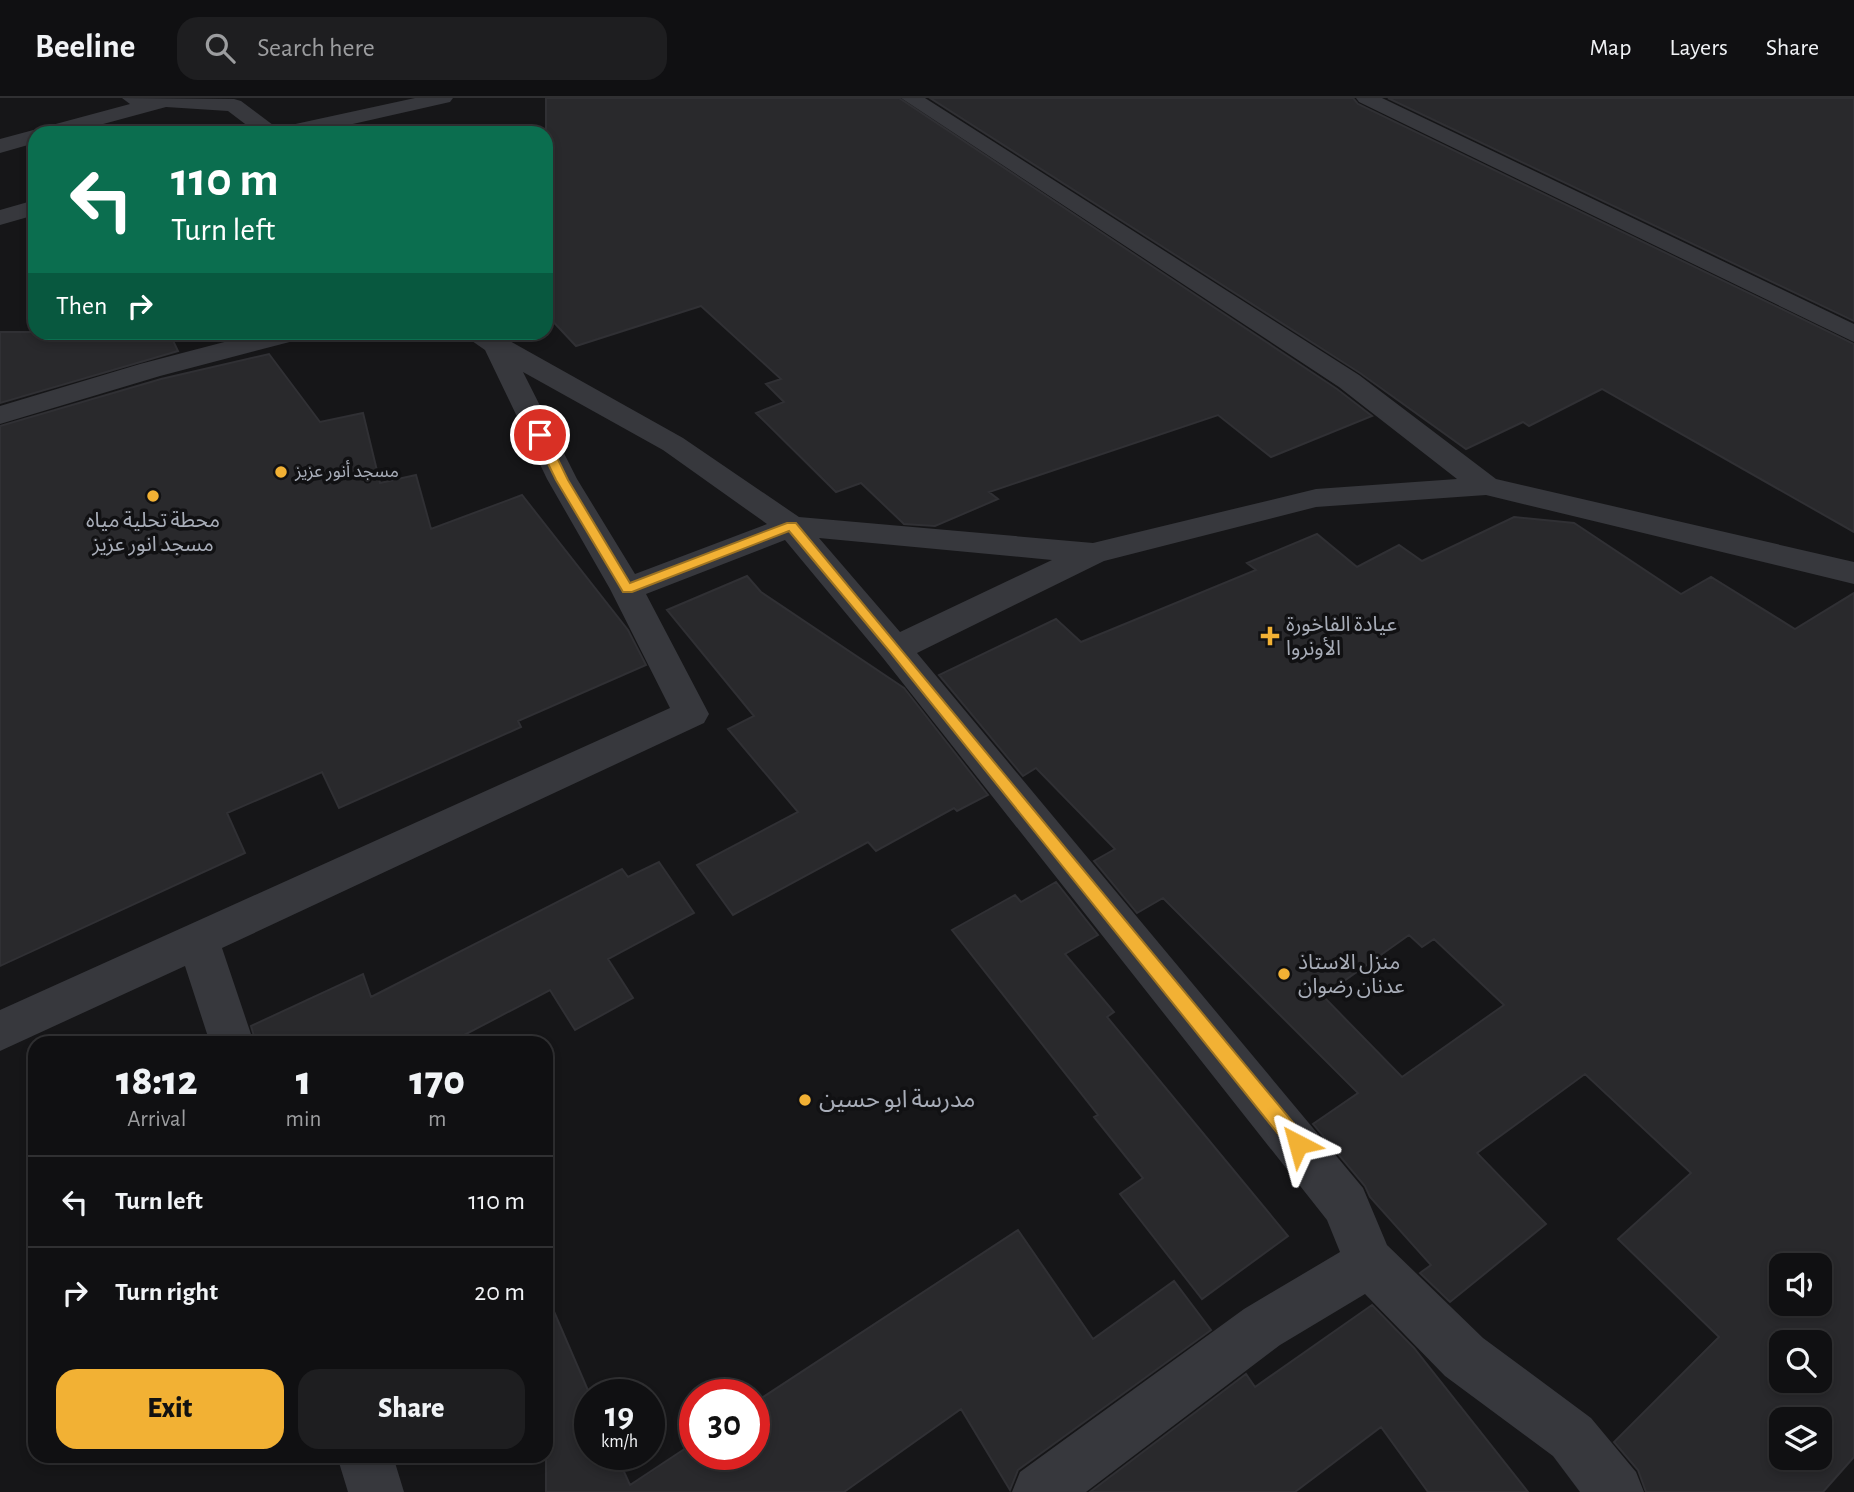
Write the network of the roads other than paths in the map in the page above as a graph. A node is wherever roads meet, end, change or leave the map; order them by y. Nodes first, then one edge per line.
1 (132, 98) edge
2 (443, 98) edge
3 (911, 98) edge
4 (1366, 98) edge
5 (159, 102) junction
6 (72, 126) edge
7 (262, 126) edge
8 (316, 126) edge
9 (28, 138) edge
10 (0, 146) edge
11 (28, 209) edge
12 (0, 218) edge
13 (1854, 334) edge
14 (265, 340) edge
15 (485, 340) edge
16 (486, 340) edge
17 (0, 415) edge
18 (1486, 486) junction
19 (791, 526) junction
20 (1093, 553) junction
21 (1854, 573) edge
22 (627, 589) junction
23 (895, 649) junction
24 (199, 942) junction
25 (0, 1031) edge
26 (230, 1036) edge
27 (1368, 1263) junction
28 (367, 1463) edge
29 (376, 1492) edge
30 (1040, 1492) edge
31 (1616, 1492) edge

1 - 5 street
2 - 8 street
3 - 18 street
4 - 13 street
5 - 6 street
5 - 7 street
9 - 10 street
11 - 12 street
14 - 17 street
15 - 22 street
16 - 19 street
18 - 20 street
18 - 21 street
19 - 20 street
19 - 22 street
19 - 23 street
20 - 23 street
22 - 24 street
23 - 27 street
24 - 25 street
24 - 26 street
27 - 30 street
27 - 31 street
28 - 29 street

